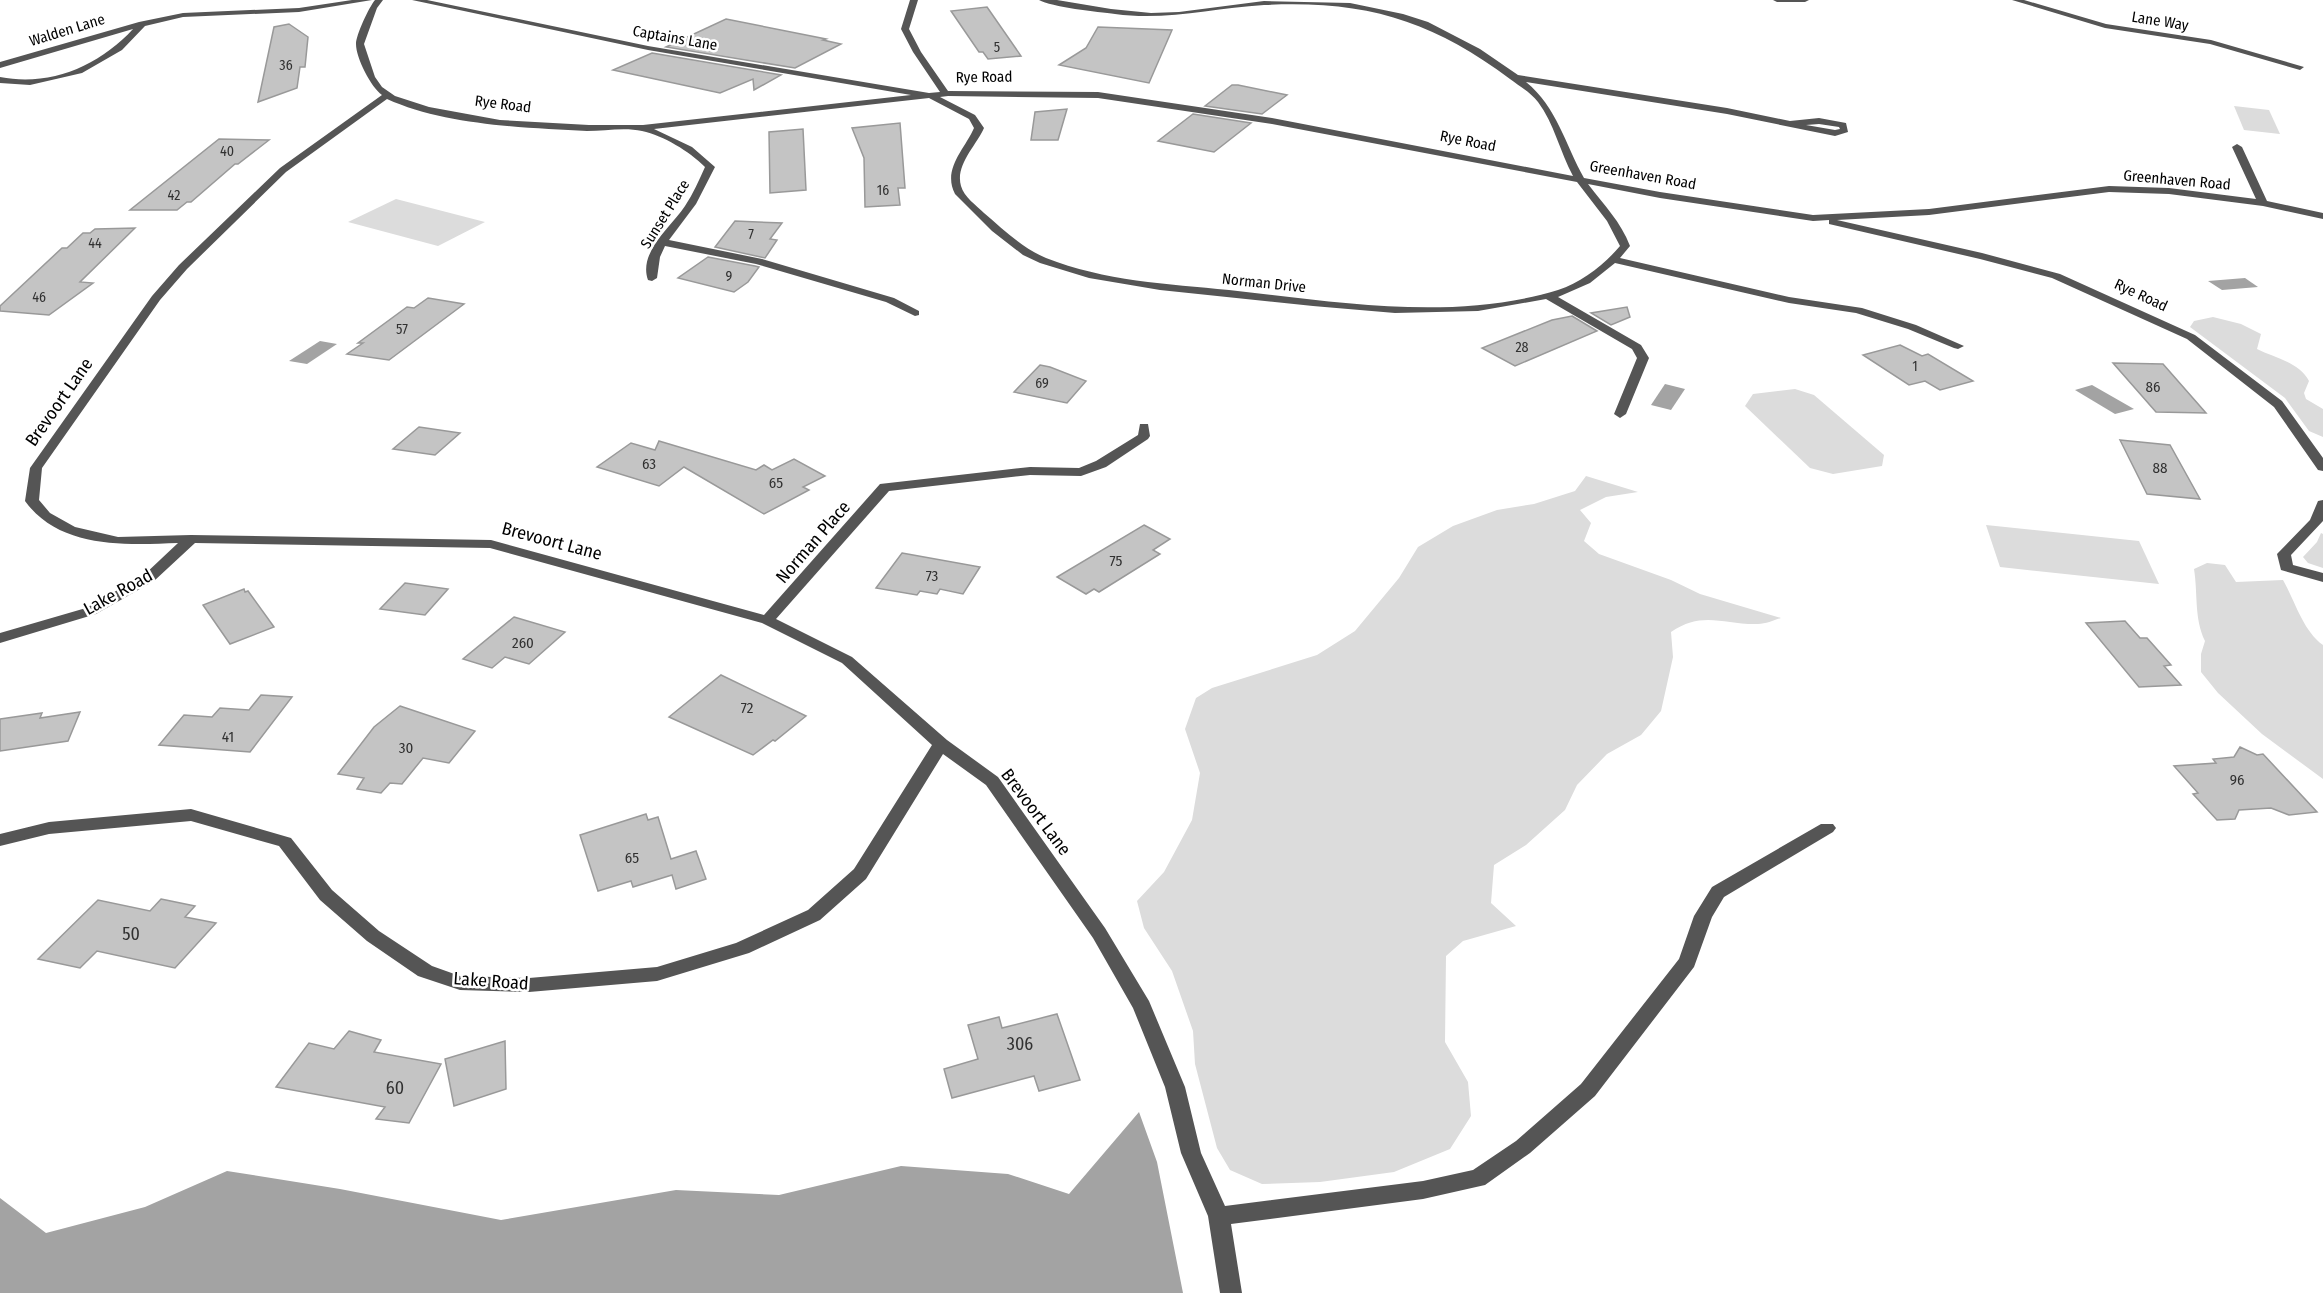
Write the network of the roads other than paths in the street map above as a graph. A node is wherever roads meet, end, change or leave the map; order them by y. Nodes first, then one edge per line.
1 (368, 0) edge
2 (379, 0) edge
3 (416, 0) edge
4 (914, 0) edge
5 (1043, 0) edge
6 (1777, 0) edge
7 (1806, 0) edge
8 (2016, 0) edge
9 (1377, 3) edge
10 (142, 24) junction
11 (0, 65) edge
12 (2300, 67) dead end
13 (1512, 76) junction
14 (0, 80) edge
15 (946, 94) junction
16 (387, 95) junction
17 (931, 96) junction
18 (1793, 123) dead end
19 (643, 128) junction
20 (2237, 147) dead end
21 (1580, 179) junction
22 (2263, 203) junction
23 (1883, 216) junction
24 (2323, 216) edge
25 (1813, 218) junction
26 (1896, 237) junction
27 (662, 242) junction
28 (1614, 260) junction
29 (652, 278) dead end
30 (1547, 295) junction
31 (915, 313) dead end
32 (1958, 346) dead end
33 (1620, 414) dead end
34 (1144, 427) dead end
35 (2323, 467) edge
36 (2323, 504) edge
37 (2320, 520) edge
38 (191, 539) junction
39 (2323, 578) edge
40 (767, 620) junction
41 (0, 638) edge
42 (941, 744) junction
43 (1827, 828) dead end
44 (0, 840) edge
45 (1219, 1216) junction
46 (1231, 1293) edge

1 - 10 street, Walden Lane
2 - 16 street
3 - 17 street, Captains Lane
4 - 15 street
5 - 9 street, Greenhaven Road
6 - 7 street
8 - 12 street, Lane Way
9 - 13 street, Greenhaven Road
10 - 11 street, Walden Lane
10 - 14 street, Walden Lane
13 - 18 street
13 - 21 street, Greenhaven Road
15 - 17 street, Rye Road
15 - 21 street, Rye Road
16 - 19 street, Rye Road
16 - 38 street, Brevoort Lane
17 - 19 street, Rye Road
17 - 30 street, Norman Drive
19 - 27 street, Sunset Place
20 - 22 street
21 - 25 street, Greenhaven Road
21 - 28 street
22 - 23 street, Greenhaven Road
22 - 24 street, Greenhaven Road
23 - 25 street, Greenhaven Road
23 - 26 street
25 - 26 street, Rye Road
26 - 35 street, Rye Road
27 - 29 street, Sunset Place
27 - 31 street
28 - 30 street, Norman Drive
28 - 32 street
30 - 33 street
34 - 40 street, Norman Place
36 - 37 street
37 - 39 street
38 - 40 street, Brevoort Lane
38 - 41 street, Lake Road
40 - 42 street, Brevoort Lane
42 - 44 street, Lake Road
42 - 45 street, Brevoort Lane
43 - 45 street
45 - 46 street, Brevoort Lane

